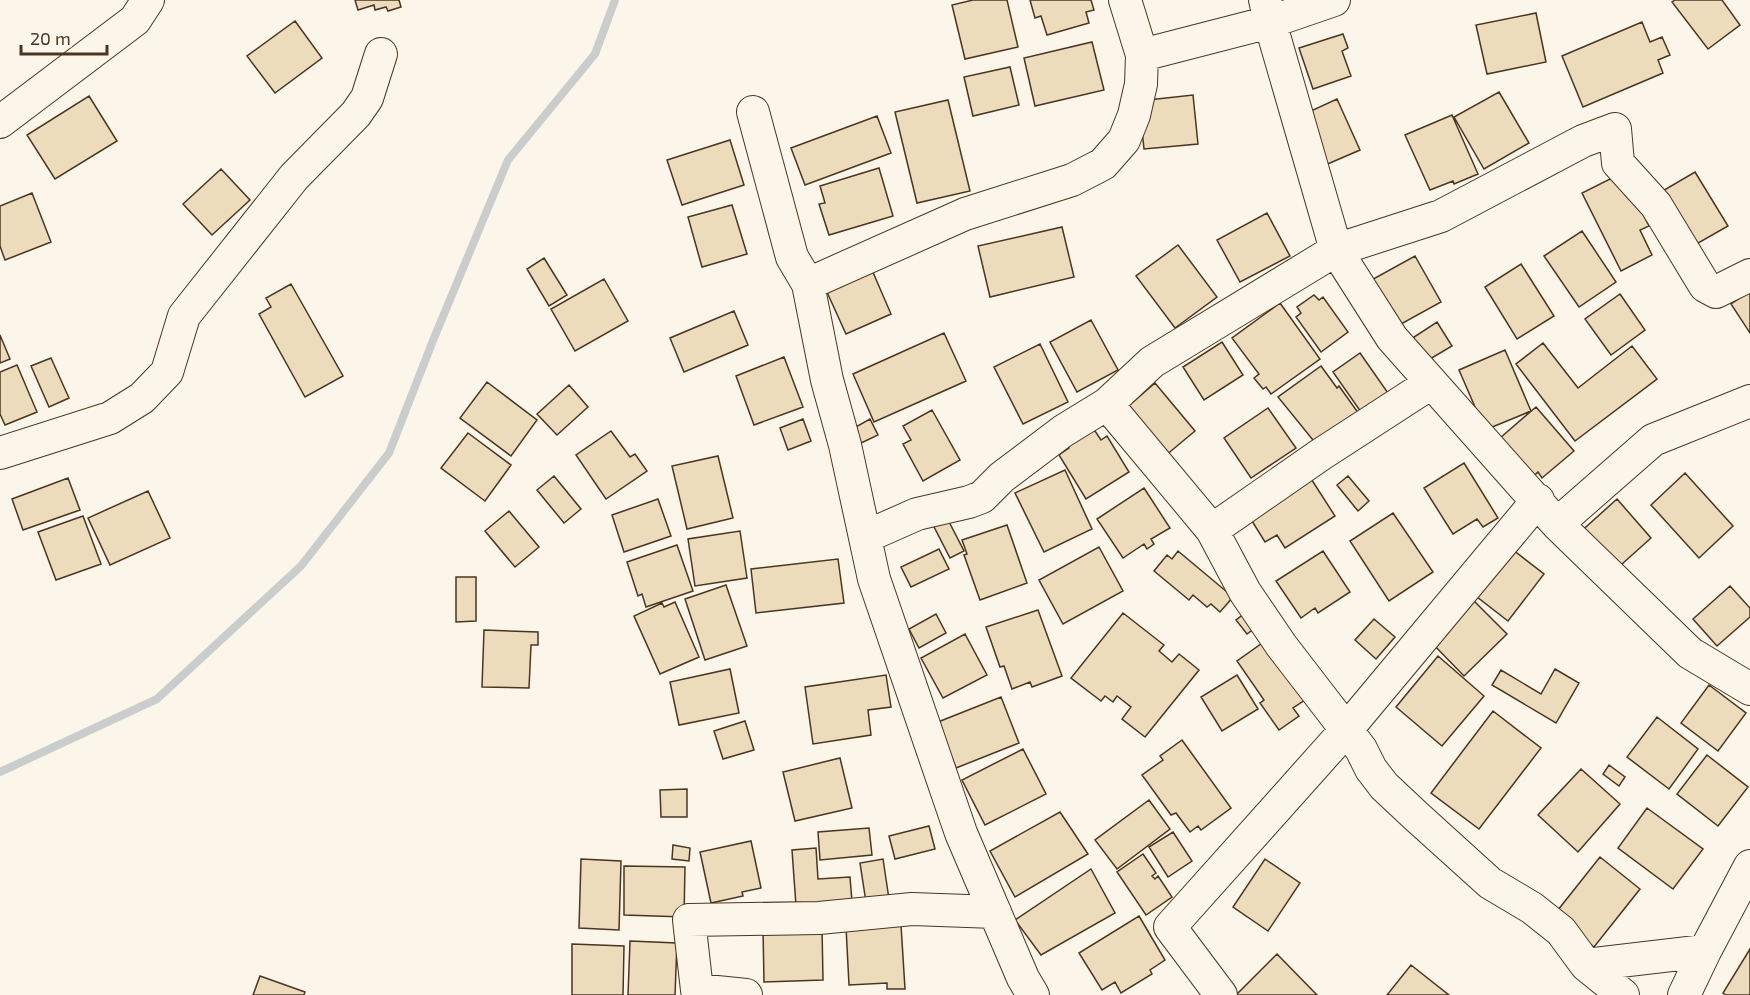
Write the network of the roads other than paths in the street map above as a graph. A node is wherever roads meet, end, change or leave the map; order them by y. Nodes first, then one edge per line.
1 (148, 0) edge
2 (1125, 0) edge
3 (1334, 0) edge
4 (1268, 11) edge
5 (381, 54) dead end
6 (1142, 55) junction
7 (753, 112) dead end
8 (0, 122) edge
9 (1336, 250) junction
10 (1750, 275) edge
11 (808, 284) junction
12 (1431, 383) junction
13 (1750, 401) edge
14 (1107, 404) junction
15 (0, 453) edge
16 (1538, 500) junction
17 (1557, 524) junction
18 (1212, 530) junction
19 (865, 537) junction
20 (1750, 689) edge
21 (1347, 729) junction
22 (1750, 866) edge
23 (995, 912) junction
24 (1705, 951) junction
25 (1586, 965) junction
26 (746, 995) edge
27 (1033, 995) edge
28 (1221, 995) edge
29 (1623, 995) edge
30 (1684, 995) edge

1 - 8 street
2 - 6 street
3 - 4 street
4 - 6 street
4 - 9 street
5 - 15 street
6 - 11 street
7 - 11 street
9 - 10 street
9 - 12 street
9 - 14 street
11 - 19 street
12 - 16 street
12 - 18 street
13 - 17 street
14 - 18 street
14 - 19 street
16 - 17 street
16 - 21 street
17 - 20 street
18 - 21 street
19 - 23 street
21 - 25 street
21 - 28 street
22 - 24 street
23 - 26 street
23 - 27 street
24 - 25 street
24 - 30 street
25 - 29 street

